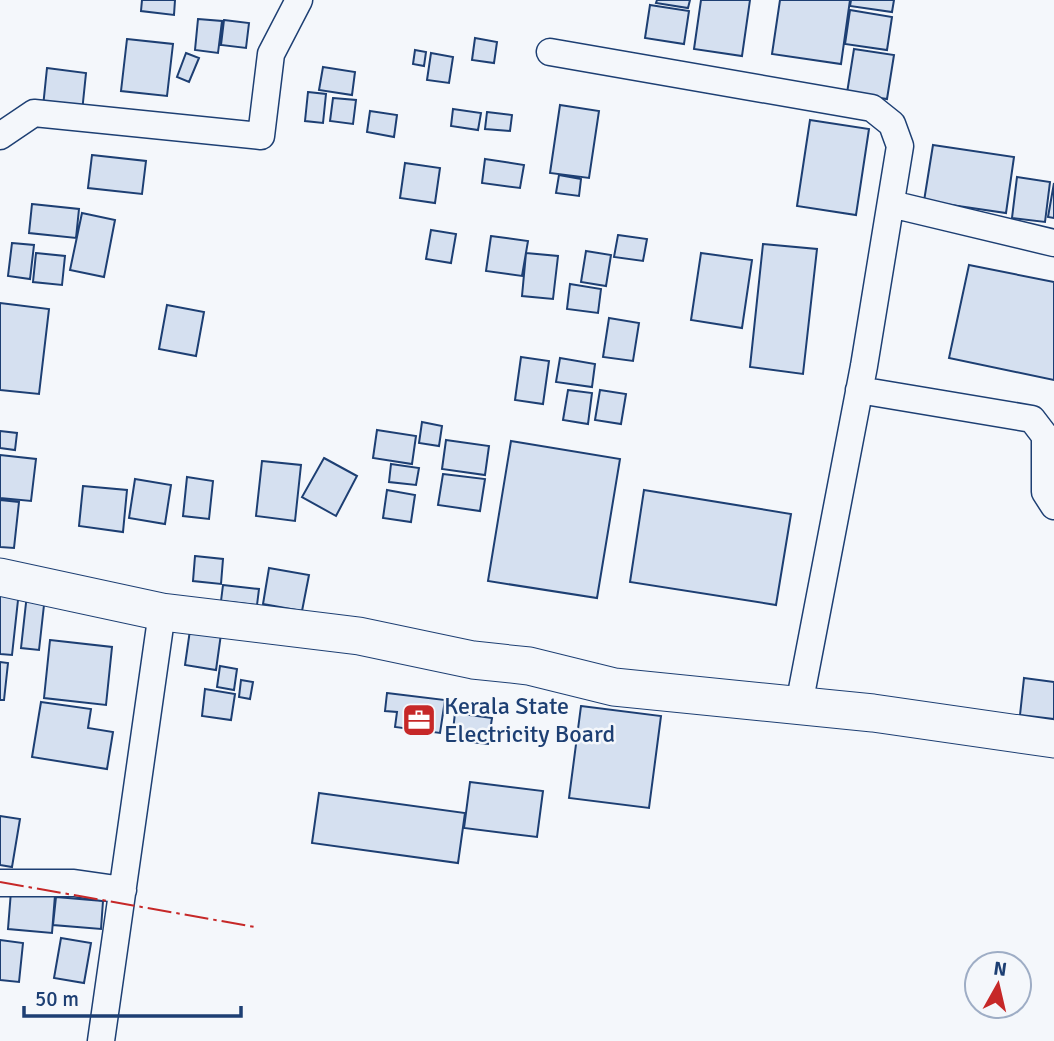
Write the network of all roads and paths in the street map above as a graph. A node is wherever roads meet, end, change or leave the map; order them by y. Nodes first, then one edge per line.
1 (299, 0) edge
2 (550, 52) dead end
3 (0, 136) edge
4 (891, 204) junction
5 (1054, 243) edge
6 (859, 390) junction
7 (1054, 506) edge
8 (0, 577) edge
9 (162, 612) junction
10 (799, 705) junction
11 (1054, 739) edge
12 (0, 884) edge
13 (123, 890) junction
14 (101, 1041) edge

1 - 3 street
2 - 4 street
4 - 5 street
4 - 6 street
6 - 7 street
6 - 10 street
8 - 9 street
9 - 10 street
9 - 13 street
10 - 11 street
12 - 13 street
13 - 14 street

